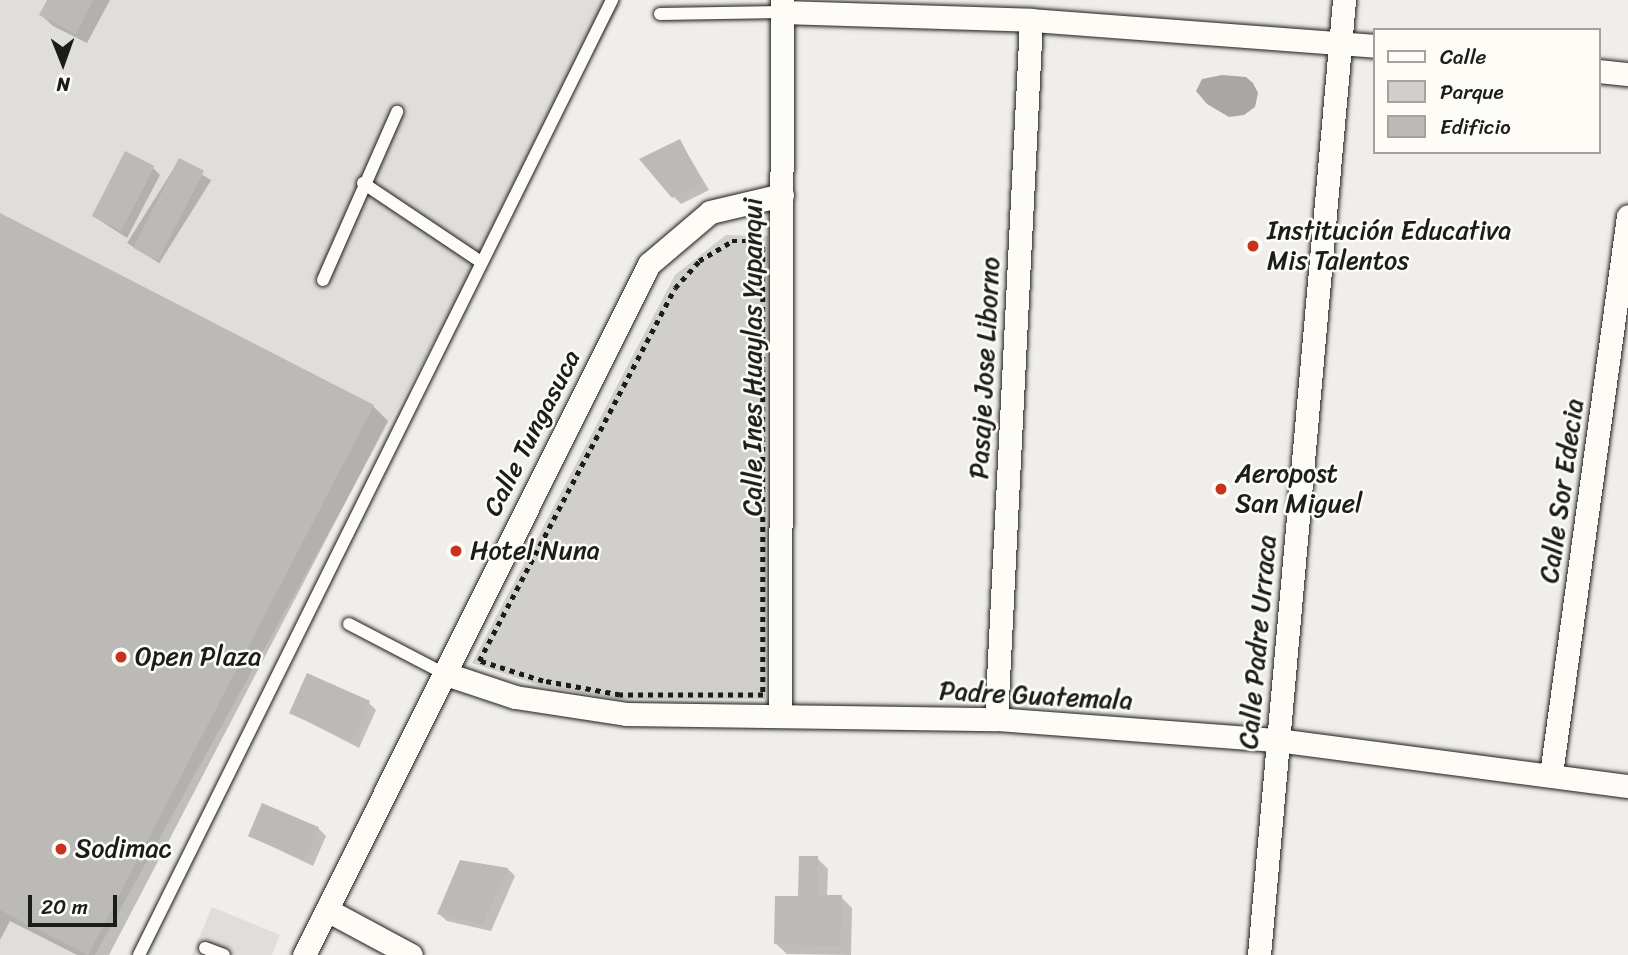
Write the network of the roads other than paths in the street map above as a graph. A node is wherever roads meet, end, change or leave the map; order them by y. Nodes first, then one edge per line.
1 (612, 0) edge
2 (1344, 0) edge
3 (782, 6) edge
4 (660, 14) dead end
5 (1031, 20) junction
6 (1340, 42) junction
7 (1372, 46) edge
8 (1600, 71) edge
9 (1628, 74) edge
10 (397, 112) dead end
11 (363, 183) junction
12 (782, 195) junction
13 (1628, 216) edge
14 (481, 262) junction
15 (323, 280) dead end
16 (349, 624) dead end
17 (443, 673) junction
18 (780, 715) junction
19 (996, 719) junction
20 (1277, 740) junction
21 (1551, 774) junction
22 (1628, 786) edge
23 (327, 911) junction
24 (205, 948) dead end
25 (139, 955) edge
26 (225, 955) edge
27 (304, 955) edge
28 (411, 955) edge
29 (1259, 955) edge

1 - 14 lane
2 - 6 street, Calle Padre Urraca
3 - 4 lane
3 - 5 street
3 - 12 street, Calle Ines Huaylas Yupanqui
5 - 6 street
5 - 19 street, Pasaje Jose Liborno
6 - 7 street
6 - 20 street, Calle Padre Urraca
8 - 9 street
10 - 11 lane
11 - 14 lane
11 - 15 lane
12 - 17 street, Calle Tungasuca
12 - 18 street, Calle Ines Huaylas Yupanqui
13 - 21 street, Calle Sor Edecia
14 - 25 lane
16 - 17 lane
17 - 18 street, Padre Guatemala
17 - 23 street, Calle Tungasuca
18 - 19 street, Padre Guatemala
19 - 20 street, Padre Guatemala
20 - 21 street, Padre Guatemala
20 - 29 street, Calle Padre Urraca
21 - 22 street, Padre Guatemala
23 - 27 street, Calle Tungasuca
23 - 28 street
24 - 26 lane

